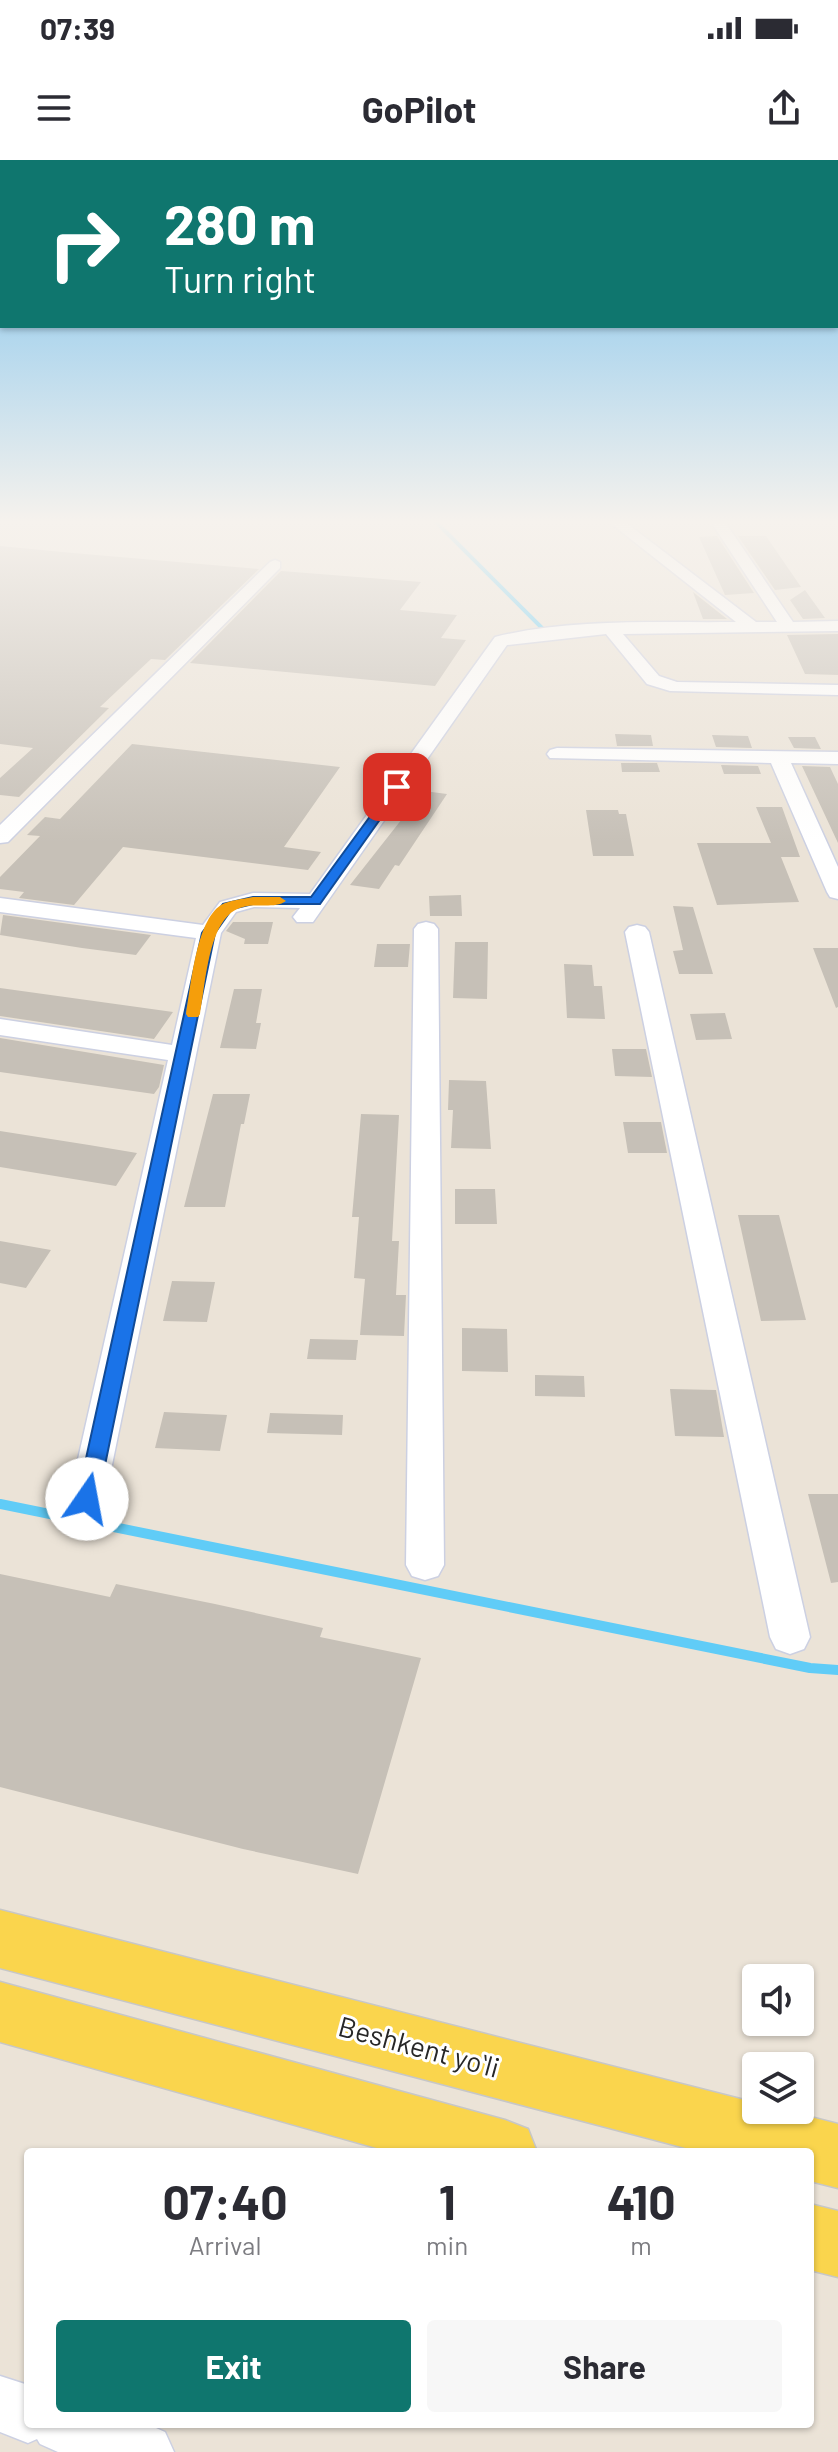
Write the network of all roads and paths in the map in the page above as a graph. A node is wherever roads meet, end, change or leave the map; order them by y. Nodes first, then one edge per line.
1 (210, 629) edge
2 (610, 629) joint
3 (838, 690) edge
4 (557, 754) dead end
5 (778, 757) junction
6 (838, 758) edge
7 (0, 837) edge
8 (833, 866) edge
9 (838, 892) edge
10 (0, 905) edge
11 (426, 929) dead end
12 (637, 932) dead end
13 (209, 933) junction
14 (0, 1027) edge
15 (185, 1055) junction
16 (87, 1499) dead end
17 (425, 1565) dead end
18 (790, 1637) dead end
19 (0, 1939) edge
20 (0, 2012) edge
21 (491, 2148) edge
22 (807, 2148) edge
23 (814, 2150) edge
24 (838, 2156) edge
25 (814, 2238) edge
26 (838, 2244) edge
27 (0, 2404) edge
28 (24, 2413) edge
29 (75, 2436) edge
30 (145, 2452) edge

1 - 7 street
2 - 3 street
2 - 13 street
4 - 5 street
5 - 6 street
5 - 8 street
8 - 9 street
10 - 13 street
11 - 17 street
12 - 18 street
13 - 15 street
14 - 15 street
15 - 16 street
19 - 22 main road, Beshkent yoʻli
20 - 21 main road
23 - 24 main road, Beshkent yoʻli
25 - 26 main road
27 - 28 street
29 - 30 street

